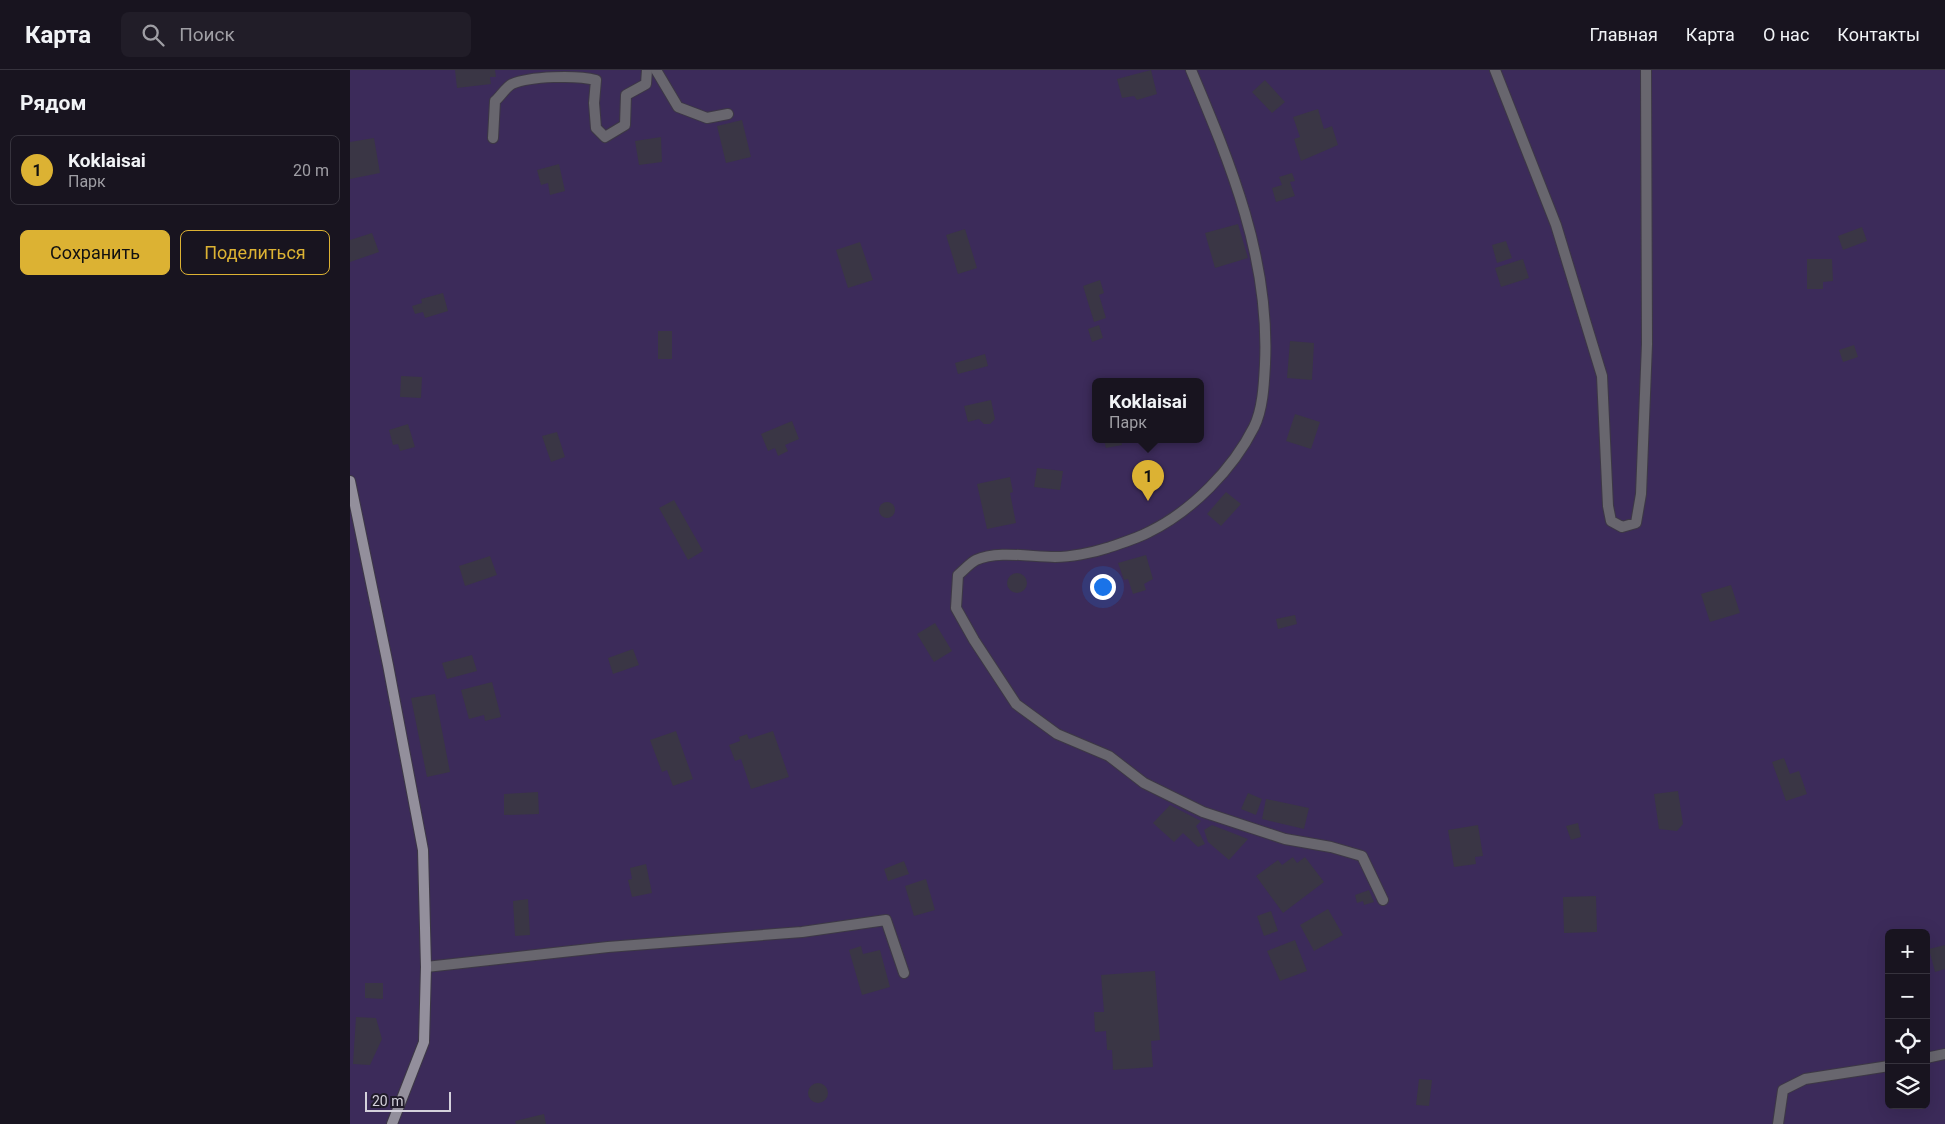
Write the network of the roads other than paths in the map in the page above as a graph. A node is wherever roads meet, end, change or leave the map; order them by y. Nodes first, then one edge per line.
1 (647, 70) edge
2 (656, 70) edge
3 (1192, 70) edge
4 (1494, 70) edge
5 (1646, 70) edge
6 (728, 114) dead end
7 (493, 138) dead end
8 (350, 482) edge
9 (1384, 900) dead end
10 (426, 967) junction
11 (904, 973) dead end
12 (1945, 1054) edge
13 (1930, 1057) edge
14 (1885, 1067) edge
15 (392, 1124) edge
16 (1778, 1124) edge

1 - 7 street
2 - 6 street
3 - 9 street
4 - 5 street
8 - 10 street
10 - 11 street
10 - 15 street
12 - 13 street
14 - 16 street

